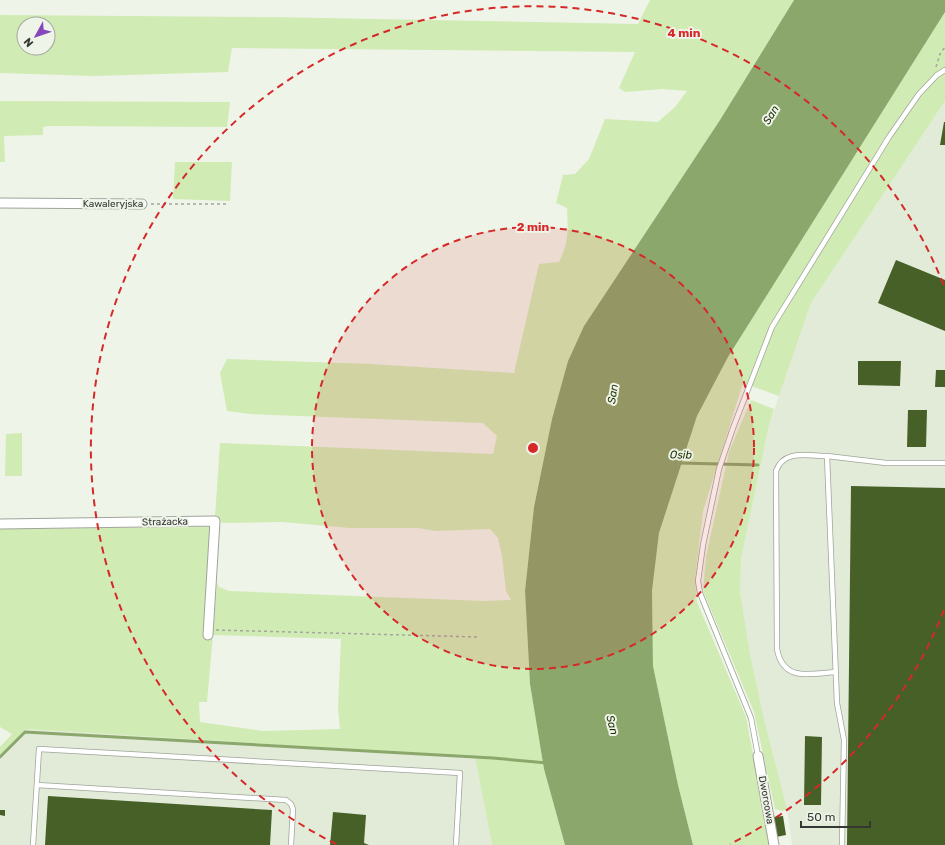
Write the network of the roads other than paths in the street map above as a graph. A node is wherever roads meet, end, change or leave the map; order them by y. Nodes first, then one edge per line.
1 (945, 70) edge
2 (0, 203) edge
3 (142, 204) road end
4 (827, 456) junction
5 (945, 463) edge
6 (0, 524) edge
7 (208, 632) road end
8 (835, 672) junction
9 (758, 756) joint
10 (37, 785) junction
11 (34, 845) edge
12 (291, 845) edge
13 (456, 845) edge
14 (774, 845) edge
15 (842, 845) edge

1 - 9 lane
2 - 3 street, Kawaleryjska
4 - 5 lane
4 - 8 lane
4 - 8 lane
6 - 7 street, Strażacka
8 - 15 lane
9 - 14 street, Dworcowa
10 - 11 lane
10 - 12 lane
10 - 13 lane

